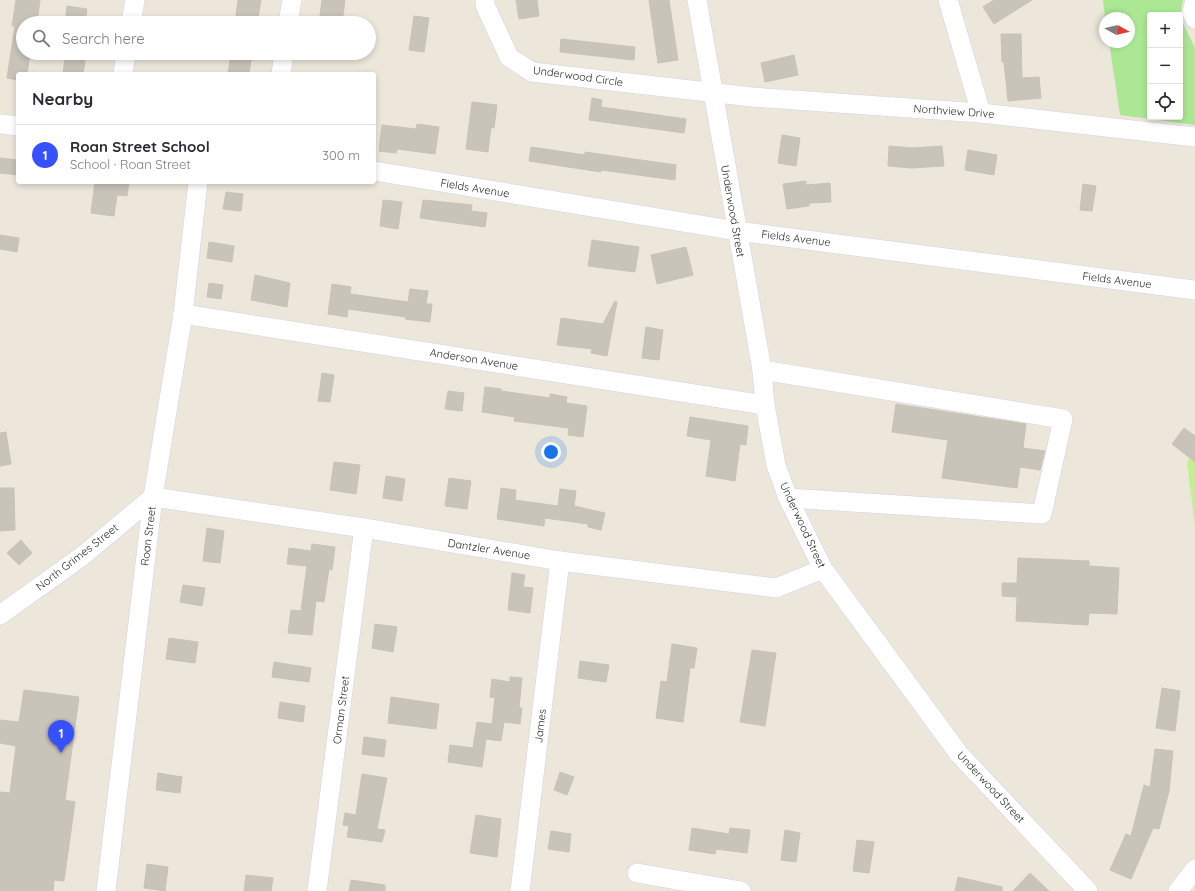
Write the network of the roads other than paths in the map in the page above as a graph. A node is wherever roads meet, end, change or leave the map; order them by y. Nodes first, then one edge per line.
1 (135, 0) edge
2 (292, 0) edge
3 (485, 0) edge
4 (697, 0) edge
5 (948, 0) edge
6 (1195, 0) edge
7 (132, 16) edge
8 (289, 16) edge
9 (1195, 19) edge
10 (125, 60) edge
11 (283, 60) edge
12 (123, 72) edge
13 (281, 72) edge
14 (712, 93) junction
15 (981, 113) junction
16 (0, 124) edge
17 (16, 126) edge
18 (1195, 136) edge
19 (376, 171) edge
20 (198, 184) edge
21 (737, 231) junction
22 (1195, 290) edge
23 (183, 314) junction
24 (762, 370) junction
25 (765, 405) junction
26 (153, 497) junction
27 (788, 498) junction
28 (364, 528) junction
29 (560, 561) junction
30 (823, 569) junction
31 (0, 615) edge
32 (1195, 869) edge
33 (637, 873) dead end
34 (106, 891) edge
35 (317, 891) edge
36 (520, 891) edge
37 (741, 891) edge
38 (1088, 891) edge
39 (1178, 891) edge

1 - 7 street
2 - 8 street
3 - 14 street, Underwood Circle
4 - 14 street, Underwood Street
5 - 15 street
6 - 9 street
10 - 12 street
11 - 13 street
14 - 15 street, Northview Drive
14 - 21 street, Underwood Street
15 - 18 street, Northview Drive
16 - 17 street
19 - 21 street, Fields Avenue
20 - 23 street, Roan Street
21 - 22 street, Fields Avenue
21 - 24 street, Underwood Street
23 - 25 street, Anderson Avenue
23 - 26 street, Roan Street
24 - 25 street, Underwood Street
24 - 27 street
25 - 27 street, Underwood Street
26 - 28 street, Dantzler Avenue
26 - 31 street, North Grimes Street
26 - 34 street, Roan Street
27 - 30 street, Underwood Street
28 - 29 street, Dantzler Avenue
28 - 35 street, Orman Street
29 - 30 street, Dantzler Avenue
29 - 36 street, James
30 - 38 street, Underwood Street
32 - 39 street
33 - 37 street

